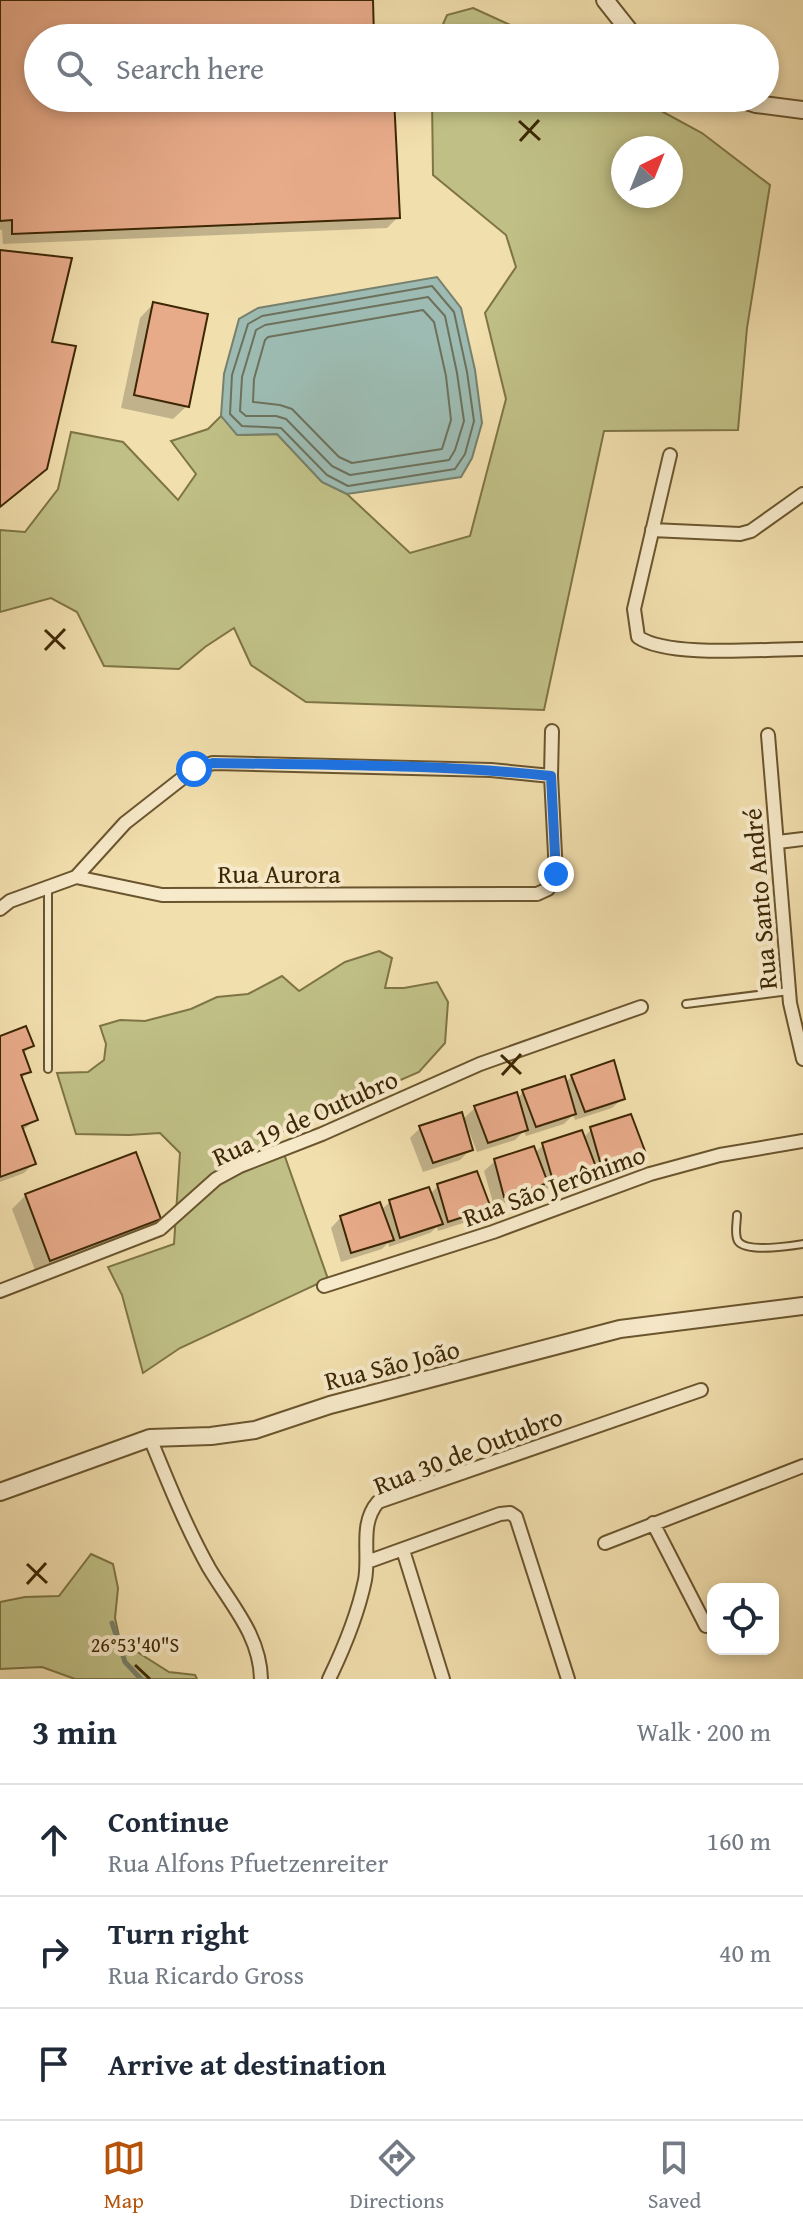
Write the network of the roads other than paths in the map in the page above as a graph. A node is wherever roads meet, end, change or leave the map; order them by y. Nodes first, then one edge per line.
1 (605, 0) edge
2 (624, 24) edge
3 (779, 107) edge
4 (803, 110) edge
5 (670, 455) dead end
6 (803, 494) edge
7 (652, 530) junction
8 (803, 648) edge
9 (552, 731) dead end
10 (768, 735) dead end
11 (551, 776) junction
12 (803, 839) edge
13 (778, 842) junction
14 (76, 877) junction
15 (48, 886) junction
16 (0, 909) edge
17 (789, 991) junction
18 (686, 1004) dead end
19 (641, 1007) dead end
20 (803, 1059) edge
21 (48, 1069) dead end
22 (803, 1141) edge
23 (737, 1215) dead end
24 (803, 1244) edge
25 (324, 1286) dead end
26 (0, 1291) edge
27 (803, 1306) edge
28 (701, 1390) dead end
29 (150, 1438) junction
30 (803, 1466) edge
31 (0, 1492) edge
32 (653, 1523) junction
33 (605, 1543) dead end
34 (403, 1550) junction
35 (367, 1562) junction
36 (706, 1626) dead end
37 (261, 1679) edge
38 (329, 1679) edge
39 (443, 1679) edge
40 (568, 1679) edge

1 - 2 street
3 - 4 street
5 - 7 street
6 - 7 street
7 - 8 street
9 - 11 street
10 - 13 street, Rua Santo André
11 - 14 street
11 - 14 street, Rua Aurora
12 - 13 street
13 - 17 street, Rua Santo André
14 - 15 street, Rua Aurora
15 - 16 street, Rua Aurora
15 - 21 lane
17 - 18 lane
17 - 20 street, Rua Santo André
19 - 26 street, Rua 19 de Outubro
22 - 25 street, Rua São Jerônimo
23 - 24 lane
27 - 29 street, Rua São João
28 - 35 street, Rua 30 de Outubro
29 - 31 street, Rua São João
29 - 37 street
30 - 32 street
32 - 33 street
32 - 36 street
34 - 35 street
34 - 39 street
34 - 40 street
35 - 38 street, Rua 30 de Outubro

